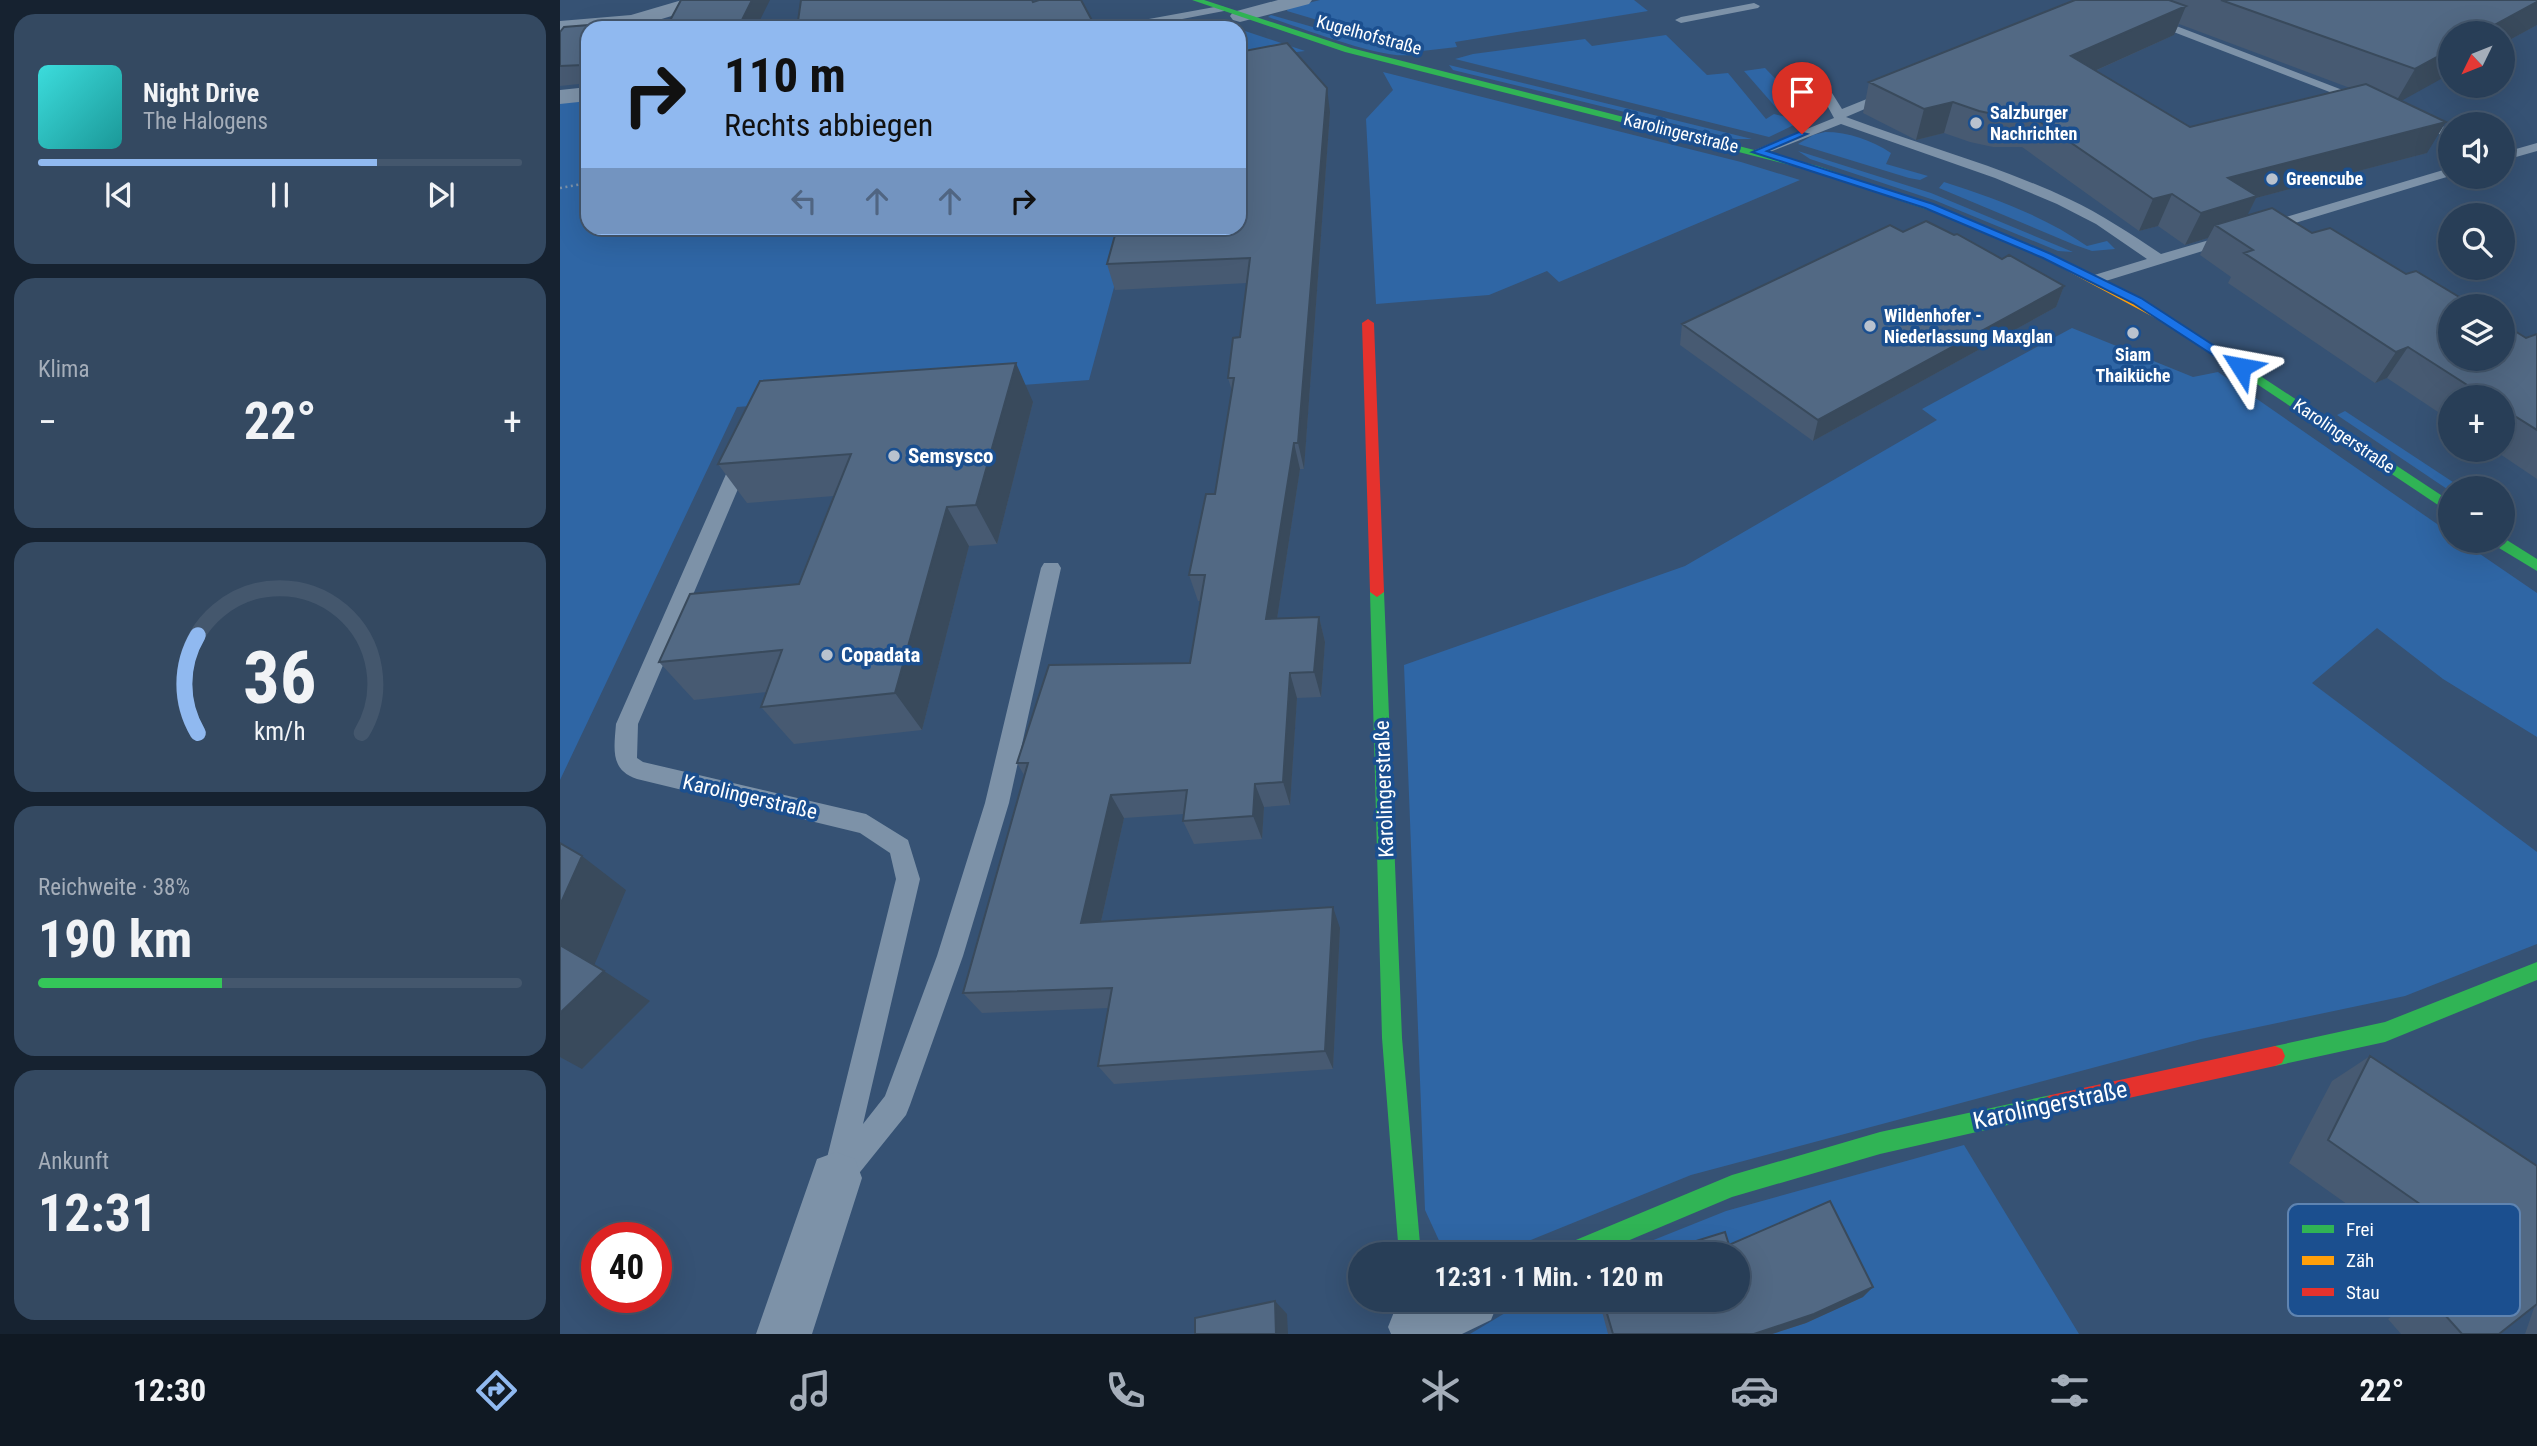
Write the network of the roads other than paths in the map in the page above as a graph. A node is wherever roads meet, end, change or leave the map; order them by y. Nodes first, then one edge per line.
1 (704, 0) edge
2 (1196, 0) edge
3 (1302, 0) edge
4 (1754, 6) dead end
5 (1220, 9) junction
6 (2135, 14) edge
7 (1240, 16) junction
8 (1681, 20) dead end
9 (630, 21) edge
10 (1154, 21) edge
11 (581, 26) edge
12 (560, 27) edge
13 (581, 40) edge
14 (560, 48) edge
15 (1900, 90) edge
16 (581, 95) edge
17 (1829, 96) dead end
18 (560, 97) edge
19 (1536, 97) joint
20 (2374, 105) edge
21 (1840, 117) junction
22 (2438, 131) edge
23 (2438, 141) edge
24 (2536, 146) edge
25 (1757, 152) junction
26 (2515, 152) edge
27 (2438, 176) edge
28 (2255, 213) edge
29 (2274, 225) junction
30 (2159, 260) junction
31 (2096, 279) junction
32 (1368, 323) dead end
33 (754, 430) edge
34 (2438, 500) edge
35 (2515, 552) edge
36 (2537, 566) edge
37 (1051, 568) dead end
38 (2537, 971) edge
39 (836, 1178) junction
40 (1409, 1242) edge
41 (1598, 1242) edge
42 (1436, 1312) edge
43 (1413, 1320) edge
44 (784, 1334) edge

1 - 9 street
2 - 5 street, Kugelhofstraße
3 - 7 street
4 - 8 lane
5 - 7 street, Kugelhofstraße
5 - 10 lane
6 - 20 lane
7 - 19 street, Kugelhofstraße
11 - 12 street
13 - 14 street
15 - 21 lane
16 - 18 street
17 - 21 lane
19 - 25 street, Karolingerstraße
21 - 25 lane
21 - 30 lane
22 - 23 lane
24 - 26 lane
25 - 31 street, Karolingerstraße
27 - 29 lane
28 - 29 lane
29 - 30 lane
30 - 31 lane
31 - 34 street, Karolingerstraße
32 - 40 street, Karolingerstraße
33 - 39 lane, Karolingerstraße
35 - 36 street
37 - 39 lane, Karolingerstraße
38 - 41 street, Karolingerstraße
39 - 44 street, Karolingerstraße
42 - 43 street

